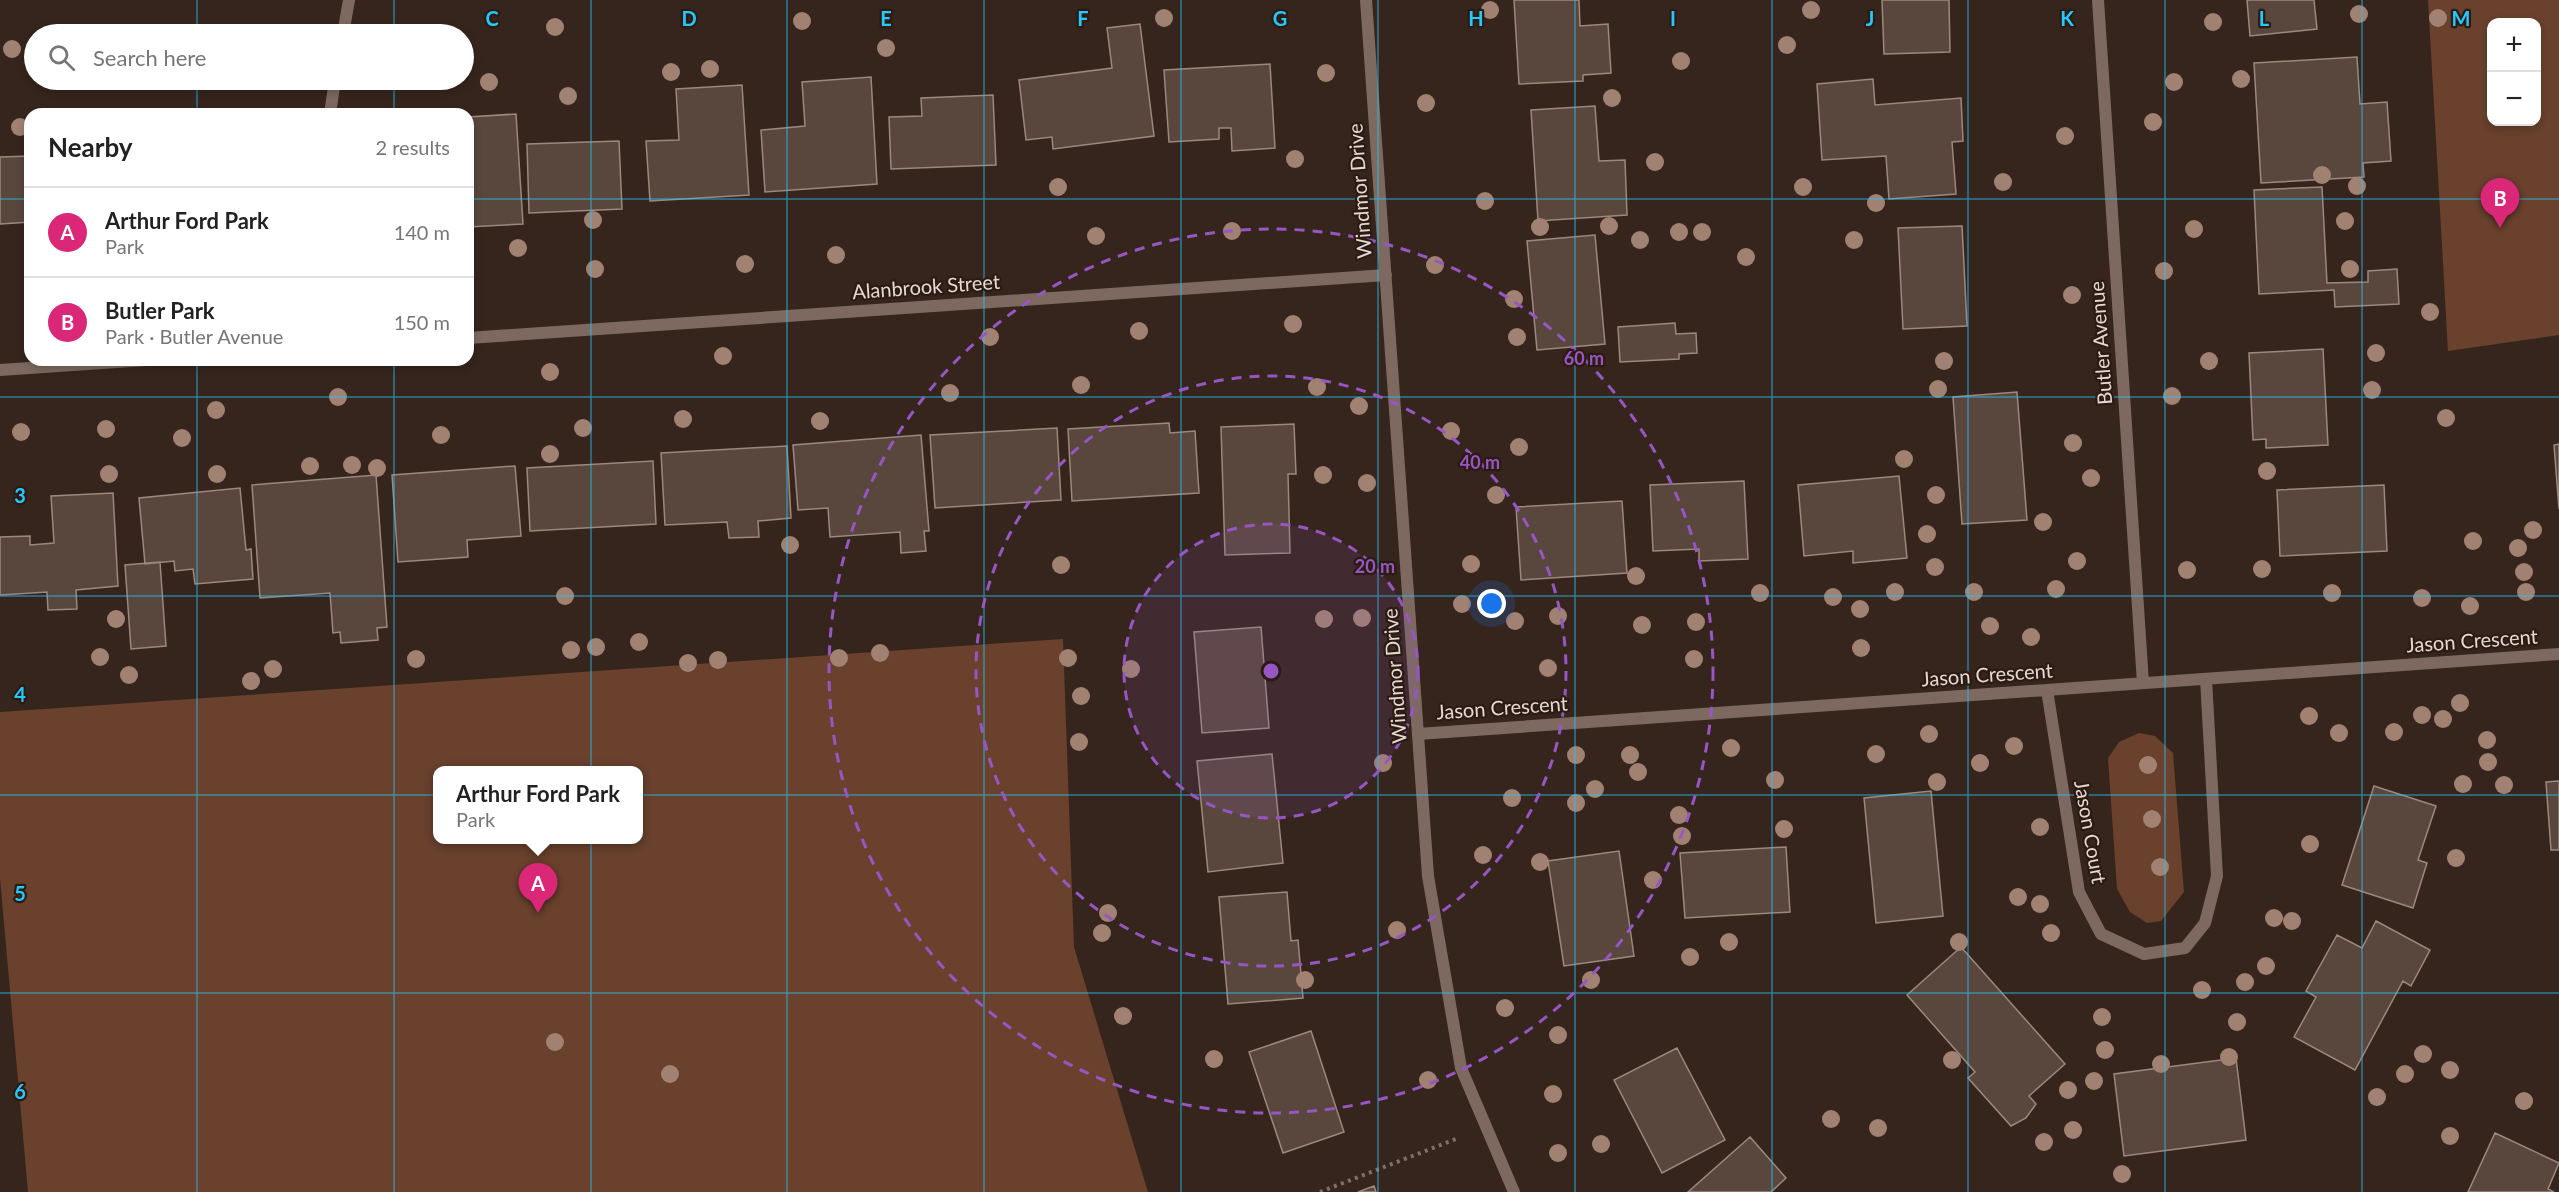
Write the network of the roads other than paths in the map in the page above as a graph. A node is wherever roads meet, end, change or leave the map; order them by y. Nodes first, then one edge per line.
1 (349, 0) edge
2 (1366, 0) edge
3 (2098, 0) edge
4 (345, 24) edge
5 (334, 90) edge
6 (331, 108) edge
7 (1386, 275) junction
8 (474, 338) edge
9 (58, 366) edge
10 (0, 370) edge
11 (2559, 654) edge
12 (2206, 679) junction
13 (2143, 683) junction
14 (2048, 690) junction
15 (1418, 734) junction
16 (1514, 1192) edge

1 - 4 street
2 - 7 street, Windmor Drive
3 - 13 street, Butler Avenue
5 - 6 street
7 - 8 street, Alanbrook Street
7 - 15 street, Windmor Drive
9 - 10 street
11 - 12 street, Jason Crescent
12 - 13 street, Jason Crescent
12 - 14 street, Jason Court
13 - 14 street, Jason Crescent
14 - 15 street, Jason Crescent
15 - 16 street, Windmor Drive

